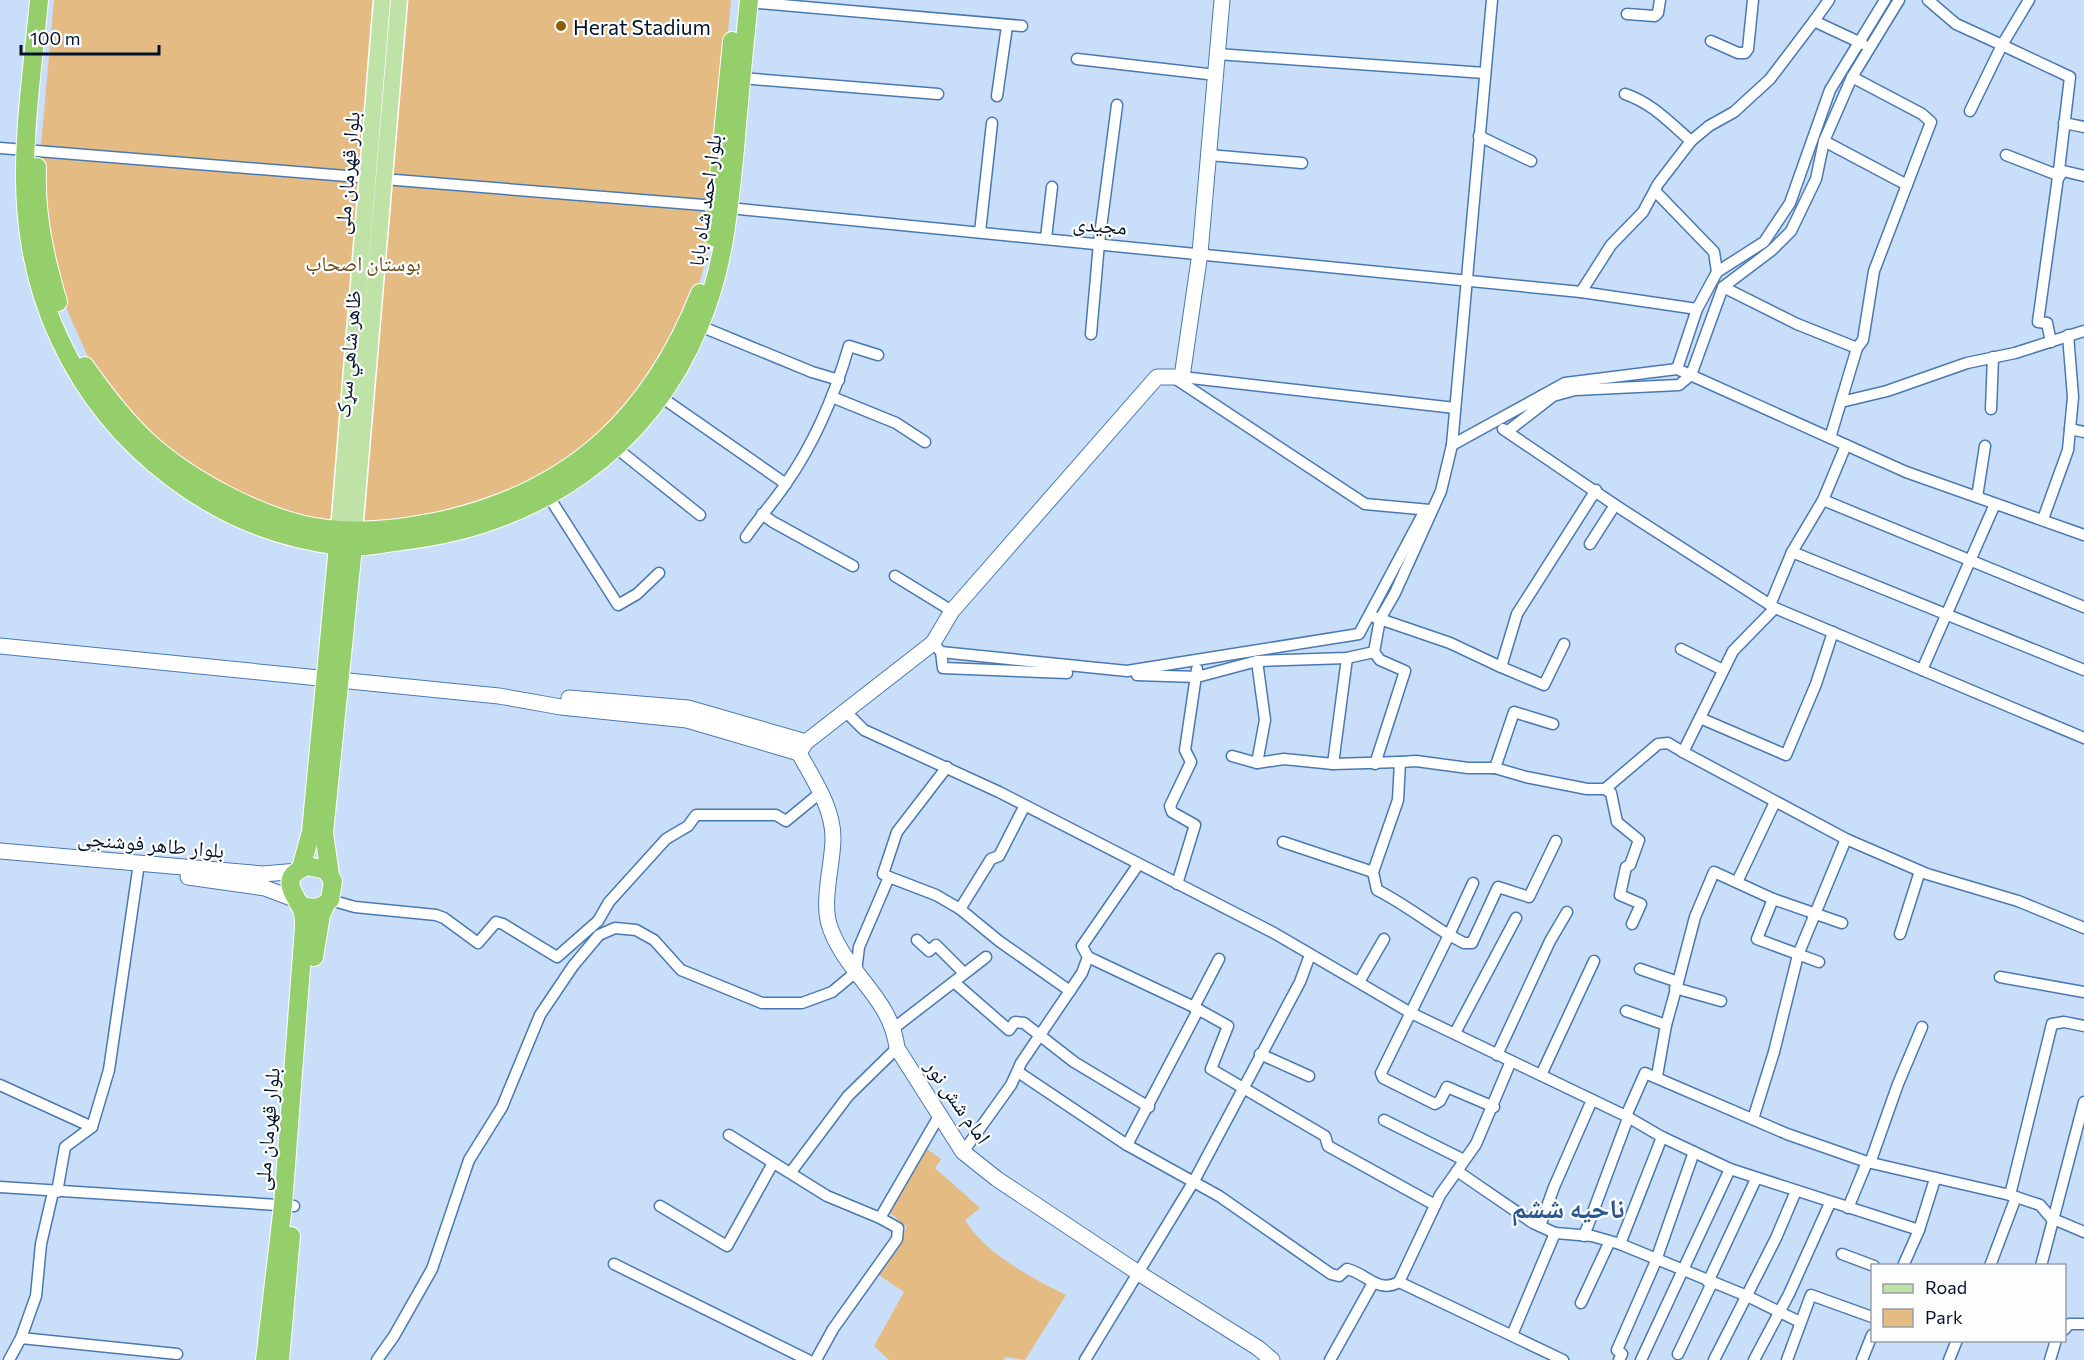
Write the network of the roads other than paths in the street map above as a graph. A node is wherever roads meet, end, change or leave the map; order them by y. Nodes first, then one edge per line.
1 (39, 0) edge
2 (51, 0) edge
3 (382, 0) edge
4 (399, 0) edge
5 (1222, 0) edge
6 (1492, 0) edge
7 (1659, 0) edge
8 (1753, 0) edge
9 (1829, 0) edge
10 (1886, 0) edge
11 (1899, 0) edge
12 (1928, 0) edge
13 (2029, 0) edge
14 (744, 1) edge
15 (1627, 14) dead end
16 (1814, 21) junction
17 (1007, 26) junction
18 (1022, 26) dead end
19 (1711, 40) dead end
20 (1858, 42) junction
21 (2002, 45) junction
22 (1870, 48) junction
23 (1217, 54) junction
24 (1077, 59) dead end
25 (1485, 73) junction
26 (1216, 75) junction
27 (1852, 77) junction
28 (741, 78) junction
29 (938, 94) dead end
30 (1625, 94) dead end
31 (997, 96) dead end
32 (1117, 105) dead end
33 (1970, 111) dead end
34 (992, 123) dead end
35 (2064, 123) junction
36 (2084, 127) edge
37 (1479, 136) junction
38 (1691, 141) junction
39 (1824, 141) junction
40 (0, 148) edge
41 (31, 150) junction
42 (1209, 155) junction
43 (2007, 155) dead end
44 (1531, 161) dead end
45 (1302, 163) dead end
46 (2059, 173) junction
47 (2084, 177) edge
48 (376, 178) junction
49 (1907, 186) junction
50 (1052, 187) dead end
51 (1655, 191) junction
52 (723, 207) junction
53 (980, 232) junction
54 (1046, 238) junction
55 (1099, 243) junction
56 (1200, 253) junction
57 (1717, 272) junction
58 (1466, 282) junction
59 (1723, 286) junction
60 (1581, 292) junction
61 (1697, 309) junction
62 (700, 326) junction
63 (2084, 331) edge
64 (1091, 334) dead end
65 (2068, 335) junction
66 (2051, 342) junction
67 (1857, 348) junction
68 (878, 355) dead end
69 (1993, 357) junction
70 (1677, 369) junction
71 (1691, 375) junction
72 (1179, 378) junction
73 (839, 380) junction
74 (661, 397) junction
75 (832, 397) junction
76 (1841, 402) junction
77 (1455, 408) junction
78 (1991, 409) dead end
79 (1494, 424) junction
80 (2070, 429) junction
81 (1508, 431) junction
82 (2084, 432) edge
83 (1830, 438) junction
84 (925, 442) dead end
85 (1452, 445) junction
86 (1846, 445) junction
87 (1985, 446) dead end
88 (615, 447) junction
89 (1447, 466) junction
90 (786, 484) junction
91 (1596, 490) junction
92 (549, 497) junction
93 (1977, 497) junction
94 (1823, 500) junction
95 (1995, 504) junction
96 (1615, 505) junction
97 (1428, 510) junction
98 (762, 514) junction
99 (700, 515) dead end
100 (2043, 519) junction
101 (2084, 535) edge
102 (746, 537) dead end
103 (346, 539) junction
104 (1590, 544) dead end
105 (1792, 552) junction
106 (1969, 560) junction
107 (853, 566) dead end
108 (659, 573) dead end
109 (895, 576) dead end
110 (1773, 606) junction
111 (2084, 607) edge
112 (952, 611) junction
113 (1946, 613) junction
114 (1375, 618) junction
115 (1833, 632) junction
116 (1564, 644) dead end
117 (0, 645) edge
118 (937, 648) junction
119 (1681, 649) dead end
120 (1374, 652) junction
121 (1347, 658) junction
122 (1257, 661) junction
123 (1197, 662) junction
124 (1501, 667) junction
125 (1722, 670) junction
126 (1922, 670) junction
127 (2084, 670) edge
128 (1197, 676) junction
129 (333, 678) junction
130 (845, 711) junction
131 (1700, 718) junction
132 (1553, 724) dead end
133 (2084, 738) edge
134 (802, 747) junction
135 (1683, 752) junction
136 (1232, 756) dead end
137 (1400, 762) junction
138 (1257, 764) junction
139 (1333, 764) junction
140 (1375, 764) junction
141 (947, 767) junction
142 (1495, 768) junction
143 (1605, 789) junction
144 (820, 793) junction
145 (1775, 802) junction
146 (1024, 807) junction
147 (1845, 839) junction
148 (1556, 841) dead end
149 (1283, 842) dead end
150 (0, 851) edge
151 (0, 860) edge
152 (1138, 865) junction
153 (138, 870) junction
154 (299, 870) junction
155 (1920, 871) junction
156 (1373, 872) junction
157 (330, 875) junction
158 (889, 877) junction
159 (1737, 882) junction
160 (1473, 883) dead end
161 (1177, 884) junction
162 (1773, 899) junction
163 (296, 901) junction
164 (328, 902) junction
165 (960, 909) junction
166 (1566, 912) dead end
167 (1814, 914) junction
168 (1516, 918) dead end
169 (1842, 923) dead end
170 (1632, 924) dead end
171 (2084, 928) edge
172 (1900, 934) dead end
173 (1449, 935) junction
174 (1384, 939) dead end
175 (917, 940) dead end
176 (1310, 955) junction
177 (1798, 955) junction
178 (557, 957) junction
179 (986, 957) dead end
180 (1089, 957) junction
181 (1219, 959) dead end
182 (1594, 961) dead end
183 (1819, 962) dead end
184 (573, 966) junction
185 (1640, 969) dead end
186 (856, 972) junction
187 (964, 974) junction
188 (2000, 977) dead end
189 (1359, 982) junction
190 (955, 983) junction
191 (1676, 985) junction
192 (1070, 991) junction
193 (2084, 992) edge
194 (1721, 1001) dead end
195 (1194, 1007) junction
196 (1626, 1011) dead end
197 (1411, 1013) junction
198 (1666, 1025) junction
199 (2084, 1026) edge
200 (1922, 1027) dead end
201 (894, 1028) junction
202 (1455, 1033) junction
203 (1040, 1036) junction
204 (897, 1048) junction
205 (1260, 1054) junction
206 (1497, 1055) junction
207 (1511, 1061) junction
208 (1018, 1072) junction
209 (1541, 1075) junction
210 (1309, 1076) dead end
211 (1657, 1076) junction
212 (0, 1085) edge
213 (1244, 1087) junction
214 (1592, 1100) junction
215 (2084, 1102) edge
216 (1149, 1107) junction
217 (1494, 1107) junction
218 (939, 1116) junction
219 (1627, 1117) junction
220 (1753, 1119) junction
221 (1384, 1120) dead end
222 (92, 1127) junction
223 (729, 1135) dead end
224 (1662, 1137) junction
225 (1127, 1145) junction
226 (963, 1152) junction
227 (1694, 1152) junction
228 (1464, 1160) junction
229 (773, 1163) junction
230 (1869, 1163) junction
231 (1730, 1169) junction
232 (1457, 1171) junction
233 (791, 1172) junction
234 (1756, 1179) junction
235 (1935, 1179) junction
236 (1194, 1181) junction
237 (0, 1187) edge
238 (1796, 1191) junction
239 (55, 1192) junction
240 (2013, 1196) junction
241 (1830, 1203) junction
242 (1435, 1205) junction
243 (288, 1206) junction
244 (660, 1206) dead end
245 (1848, 1208) junction
246 (880, 1218) junction
247 (2051, 1218) junction
248 (1540, 1226) junction
249 (1919, 1230) junction
250 (2084, 1232) edge
251 (1555, 1233) junction
252 (1584, 1236) junction
253 (1609, 1243) junction
254 (1620, 1244) junction
255 (1842, 1254) dead end
256 (1656, 1260) junction
257 (614, 1264) dead end
258 (1904, 1264) edge
259 (1991, 1264) edge
260 (2042, 1264) edge
261 (1871, 1265) edge
262 (1682, 1270) junction
263 (1140, 1274) junction
264 (1399, 1282) junction
265 (1708, 1282) junction
266 (1373, 1283) junction
267 (1747, 1296) junction
268 (1581, 1303) dead end
269 (1778, 1312) junction
270 (1871, 1317) edge
271 (1800, 1322) junction
272 (2084, 1324) edge
273 (2066, 1328) edge
274 (1512, 1335) junction
275 (21, 1338) junction
276 (1871, 1338) edge
277 (1957, 1342) edge
278 (2056, 1342) edge
279 (177, 1354) dead end
280 (1678, 1354) dead end
281 (9, 1360) edge
282 (265, 1360) edge
283 (280, 1360) edge
284 (377, 1360) edge
285 (808, 1360) edge
286 (816, 1360) edge
287 (1086, 1360) edge
288 (1272, 1360) edge
289 (1330, 1360) edge
290 (1563, 1360) edge
291 (1619, 1360) edge
292 (1641, 1360) edge
293 (1714, 1360) edge
294 (1754, 1360) edge
295 (1787, 1360) edge
296 (1862, 1360) edge
297 (1949, 1360) edge
298 (2050, 1360) edge

1 - 41 highway, بلوار احمد شاه بابا
2 - 41 highway, بلوار احمد شاه بابا
3 - 48 main road, بلوار قهرمان ملی
4 - 48 main road
5 - 23 street
6 - 25 street
7 - 15 street
8 - 19 street
9 - 16 street
10 - 20 street
11 - 22 street
12 - 21 street
13 - 21 street
14 - 17 street
14 - 28 highway, بلوار احمد شاه بابا
14 - 52 highway, بلوار احمد شاه بابا
16 - 20 street
16 - 38 street
17 - 18 street
17 - 31 street
20 - 22 street
20 - 57 street
21 - 33 street
21 - 35 street
22 - 27 street
23 - 25 street
23 - 26 street
24 - 26 street
25 - 37 street
26 - 42 street
27 - 39 street
27 - 49 street
28 - 29 street
28 - 52 highway, بلوار احمد شاه بابا
30 - 38 street
32 - 55 street
34 - 53 street
35 - 36 street
35 - 46 street
37 - 44 street
37 - 58 street
38 - 51 street
39 - 49 street
39 - 59 street
40 - 41 street, مجیدی
41 - 48 street, مجیدی
41 - 103 highway, بلوار احمد شاه بابا
42 - 45 street
42 - 56 street
43 - 46 street
46 - 47 street
46 - 66 street
48 - 52 street, مجیدی
48 - 103 main road, بلوار قهرمان ملی
49 - 67 street
50 - 54 street
51 - 57 street
51 - 60 street
52 - 53 street, مجیدی
52 - 62 highway, بلوار احمد شاه بابا
52 - 103 highway, بلوار احمد شاه بابا
53 - 54 street, مجیدی
54 - 55 street, مجیدی
55 - 56 street, مجیدی
55 - 64 street
56 - 58 street, مجیدی
56 - 72 street
57 - 61 street
58 - 60 street, مجیدی
58 - 77 street
59 - 67 street
59 - 71 street
60 - 61 street, مجیدی
61 - 70 street
62 - 73 street
62 - 74 highway, بلوار احمد شاه بابا
63 - 65 street
65 - 66 street
65 - 80 street
66 - 69 street
67 - 76 street
68 - 73 street
69 - 76 street
69 - 78 street
70 - 71 street
70 - 79 street
71 - 81 street
71 - 83 street
72 - 77 street
72 - 97 street
72 - 112 street
73 - 75 street
74 - 88 highway, بلوار احمد شاه بابا
74 - 90 street
75 - 84 street
75 - 90 street
76 - 83 street
77 - 85 street
79 - 81 street
79 - 85 street
80 - 82 street
80 - 100 street
81 - 91 street
83 - 86 street
85 - 89 street
86 - 93 street
86 - 94 street
87 - 93 street
88 - 92 highway, بلوار احمد شاه بابا
88 - 99 street
89 - 97 street
89 - 97 street
90 - 98 street
91 - 96 street
91 - 124 street
92 - 103 highway, بلوار احمد شاه بابا
92 - 108 street
93 - 95 street
94 - 105 street
94 - 106 street
95 - 100 street
95 - 106 street
96 - 104 street
96 - 110 street
97 - 114 street
98 - 102 street
98 - 107 street
100 - 101 street
103 - 129 highway
105 - 110 street
105 - 113 street
106 - 111 street
106 - 113 street
109 - 112 street
110 - 115 street
110 - 125 street
112 - 118 street
113 - 126 street
113 - 127 street
114 - 120 street
114 - 123 street
114 - 124 street
115 - 126 street
115 - 131 street
116 - 124 street
117 - 129 street
118 - 123 street
118 - 128 street
118 - 130 street
119 - 125 street
120 - 121 street
120 - 140 street
121 - 122 street
121 - 139 street
122 - 128 street
122 - 138 street
123 - 128 street
125 - 131 street
126 - 133 street
128 - 161 street
129 - 134 street
129 - 154 highway
129 - 157 highway
130 - 134 street
130 - 141 street
131 - 135 street
132 - 142 street
134 - 144 street, امام شش نور
135 - 143 street
135 - 145 street
136 - 138 street
137 - 140 street
137 - 142 street
137 - 156 street
138 - 139 street
139 - 140 street
141 - 146 street
141 - 158 street
142 - 143 street
143 - 170 street
144 - 178 street
144 - 186 street, امام شش نور
145 - 147 street
145 - 159 street
146 - 152 street
146 - 165 street
147 - 155 street
147 - 167 street
148 - 173 street
149 - 156 street
150 - 154 street, بلوار طاهر فوشنجی
151 - 153 street, بلوار طاهر فوشنجی
152 - 161 street
152 - 180 street
153 - 163 street, بلوار طاهر فوشنجی
153 - 222 street
154 - 157 highway
154 - 163 highway
155 - 171 street
155 - 172 street
156 - 173 street
157 - 164 highway
158 - 165 street
158 - 186 street
159 - 162 street
159 - 191 street
160 - 173 street
161 - 176 street
162 - 167 street
162 - 177 street
163 - 164 highway
163 - 243 highway, بلوار قهرمان ملی
164 - 178 street
164 - 243 highway, بلوار قهرمان ملی
165 - 192 street
166 - 206 street
167 - 169 street
167 - 177 street
168 - 202 street
173 - 197 street
174 - 189 street
175 - 187 street
176 - 189 street
176 - 205 street
177 - 183 street
177 - 220 street
178 - 184 street
179 - 187 street
180 - 192 street
180 - 195 street
181 - 195 street
182 - 209 street
184 - 186 street
184 - 284 street
185 - 191 street
186 - 201 street, امام شش نور
187 - 190 street
188 - 193 street
189 - 197 street
190 - 201 street
190 - 203 street
191 - 194 street
191 - 198 street
192 - 203 street
195 - 213 street
195 - 216 street
196 - 198 street
197 - 202 street
197 - 217 street
198 - 211 street
199 - 240 street
200 - 230 street
201 - 204 street, امام شش نور
202 - 206 street
203 - 208 street
203 - 216 street
204 - 218 street, امام شش نور
204 - 233 street
205 - 210 street
205 - 213 street
206 - 207 street
207 - 209 street
207 - 217 street
208 - 225 street
208 - 226 street
209 - 214 street
211 - 219 street
211 - 220 street
212 - 222 street
213 - 236 street
213 - 242 street
214 - 219 street
214 - 248 street
215 - 247 street
216 - 225 street
217 - 228 street
218 - 226 street, امام شش نور
218 - 246 street
219 - 224 street
219 - 252 street
220 - 230 street
221 - 228 street
222 - 239 street
223 - 229 street
224 - 227 street
224 - 254 street
225 - 236 street
226 - 263 street, امام شش نور
227 - 231 street
227 - 256 street
228 - 232 street
229 - 233 street
229 - 244 street
230 - 235 street
230 - 245 street
231 - 234 street
231 - 262 street
232 - 242 street
232 - 248 street
233 - 246 street
234 - 238 street
234 - 265 street
235 - 240 street
235 - 249 street
236 - 263 street
236 - 266 street
237 - 239 street
238 - 241 street
238 - 267 street
239 - 243 street
239 - 275 street
240 - 247 street
240 - 259 street
241 - 245 street
241 - 269 street
242 - 264 street
243 - 282 highway, بلوار قهرمان ملی
243 - 283 highway, بلوار قهرمان ملی
245 - 249 street
246 - 286 street
247 - 250 street
247 - 260 street
248 - 251 street
249 - 258 street
251 - 252 street
251 - 274 street
252 - 253 street
253 - 254 street
253 - 268 street
254 - 256 street
255 - 261 street
256 - 262 street
256 - 291 street
257 - 285 street
262 - 265 street
262 - 292 street
263 - 287 street
263 - 288 street, امام شش نور
264 - 266 street
264 - 274 street
265 - 267 street
265 - 280 street
266 - 289 street
267 - 269 street
267 - 293 street
269 - 271 street
269 - 294 street
270 - 271 street
271 - 295 street
272 - 273 street
274 - 290 street
275 - 279 street
275 - 281 street
276 - 296 street
277 - 297 street
278 - 298 street

